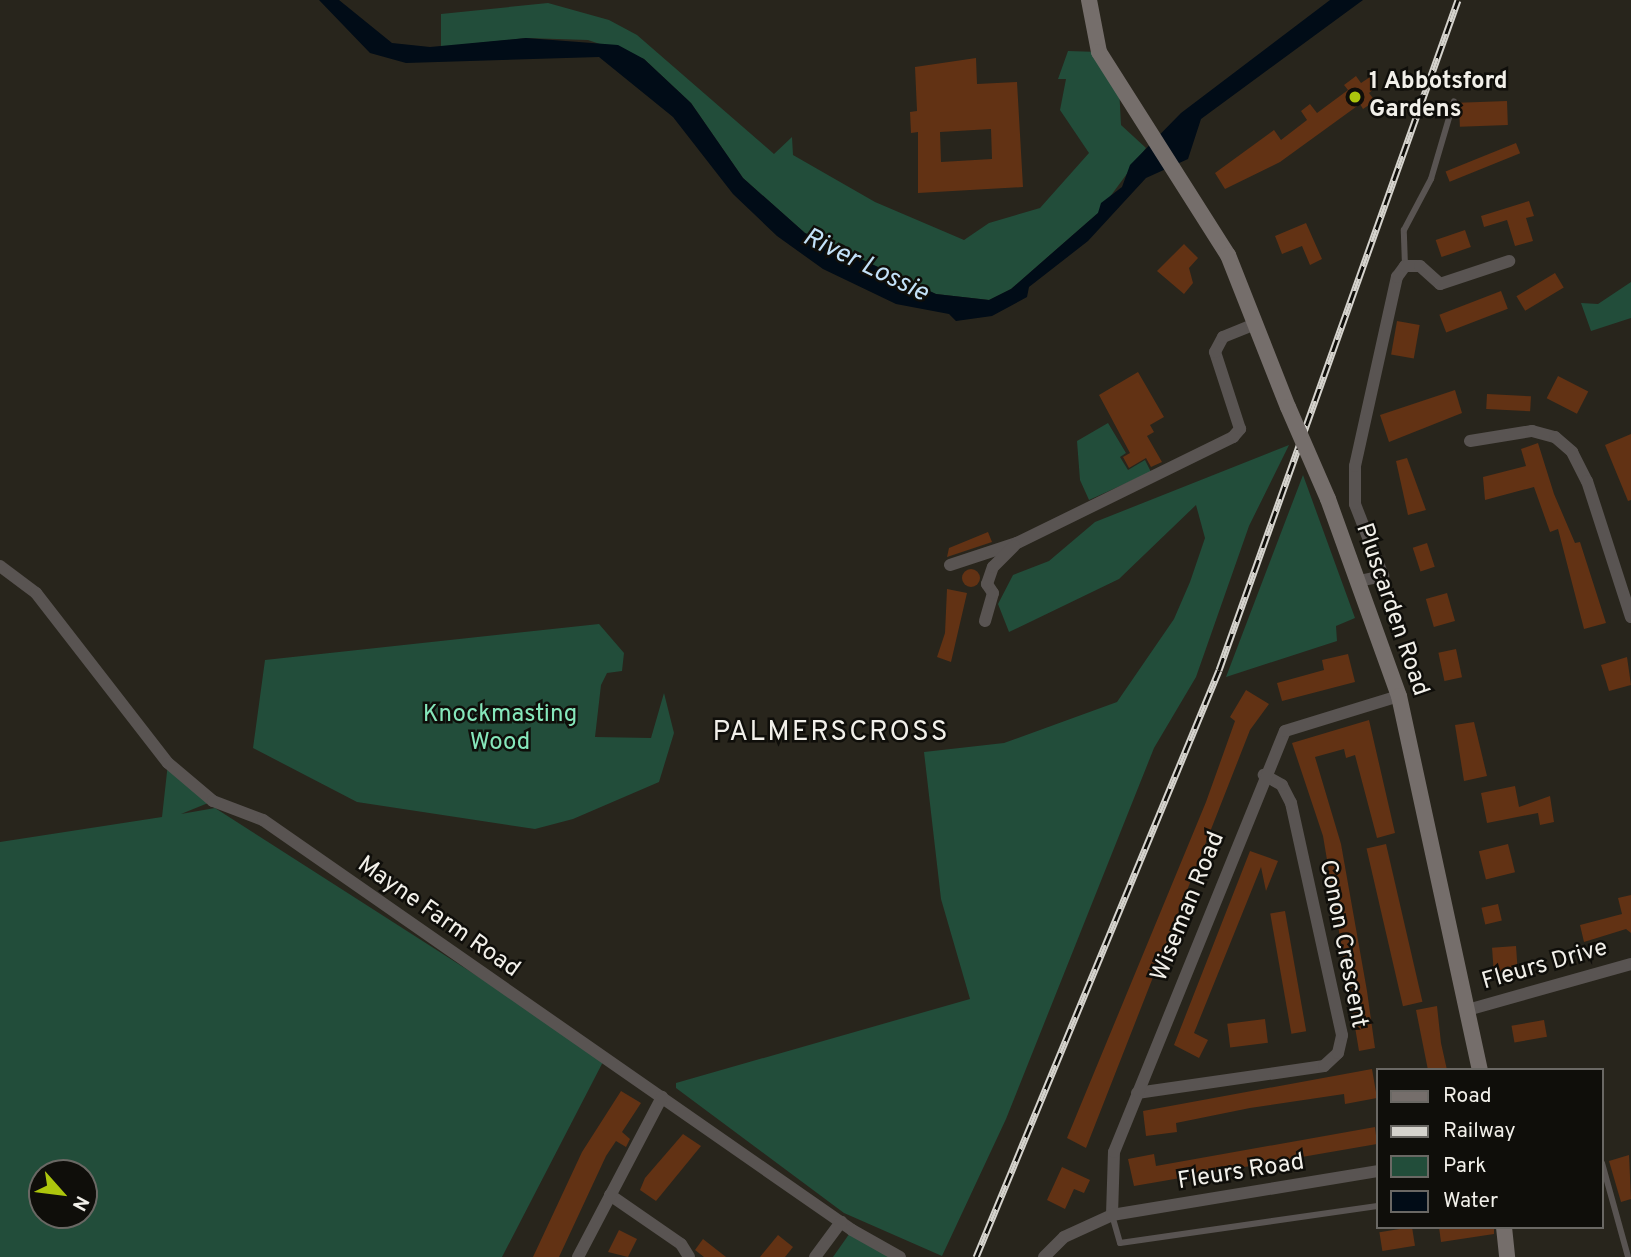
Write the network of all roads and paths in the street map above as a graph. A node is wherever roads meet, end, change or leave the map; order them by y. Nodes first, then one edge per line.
1 (1089, 0) edge
2 (1454, 101) dead end
3 (1509, 261) dead end
4 (1405, 266) junction
5 (1256, 324) junction
6 (1470, 441) dead end
7 (1017, 543) junction
8 (950, 565) dead end
9 (0, 566) edge
10 (1359, 581) junction
11 (1631, 617) edge
12 (985, 621) dead end
13 (1399, 696) junction
14 (1264, 775) junction
15 (1631, 964) edge
16 (1471, 1009) junction
17 (1480, 1068) edge
18 (1136, 1093) junction
19 (662, 1097) junction
20 (1603, 1167) edge
21 (1376, 1171) edge
22 (610, 1195) junction
23 (1376, 1206) edge
24 (1112, 1215) junction
25 (841, 1222) junction
26 (1504, 1229) edge
27 (578, 1257) edge
28 (689, 1257) edge
29 (815, 1257) edge
30 (900, 1257) edge
31 (1044, 1257) edge
32 (1507, 1257) edge
33 (1628, 1257) edge

1 - 5 main road, Pluscarden Road
2 - 4 lane
3 - 4 street
4 - 10 street
5 - 7 street
5 - 10 main road, Pluscarden Road, bridge
6 - 11 street
7 - 8 street
7 - 12 street
9 - 19 street, Mayne Farm Road
10 - 13 main road, Pluscarden Road
13 - 14 street, Wiseman Road
13 - 16 main road, Pluscarden Road
14 - 18 street, Wiseman Road
14 - 18 street, Conon Crescent
15 - 16 street, Fleurs Drive
16 - 17 main road, Pluscarden Road
18 - 24 street, Wiseman Road
19 - 22 street
19 - 25 street, Mayne Farm Road
20 - 33 lane
21 - 24 street, Fleurs Road
22 - 27 street
22 - 28 street
23 - 24 lane
24 - 31 street, Fleurs Road
25 - 29 street
25 - 30 street, Mayne Farm Road
26 - 32 main road

